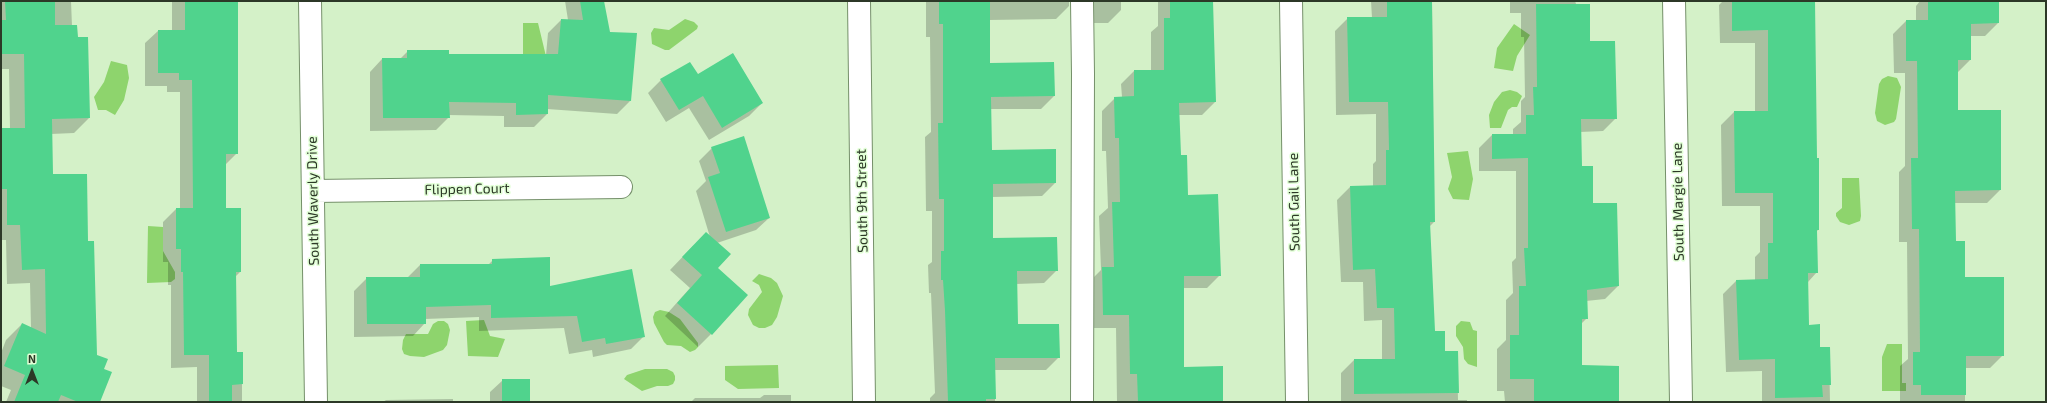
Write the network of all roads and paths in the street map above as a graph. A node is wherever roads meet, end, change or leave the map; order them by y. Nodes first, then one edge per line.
1 (310, 1) edge
2 (859, 1) edge
3 (1082, 1) edge
4 (1291, 1) edge
5 (1674, 1) edge
6 (621, 187) dead end
7 (314, 191) junction
8 (316, 402) edge
9 (864, 402) edge
10 (1082, 402) edge
11 (1297, 402) edge
12 (1681, 402) edge

1 - 7 street, South Waverly Drive
2 - 9 street, South 9th Street
3 - 10 street
4 - 11 street, South Gail Lane
5 - 12 street, South Margie Lane
6 - 7 street, Flippen Court
7 - 8 street, South Waverly Drive

